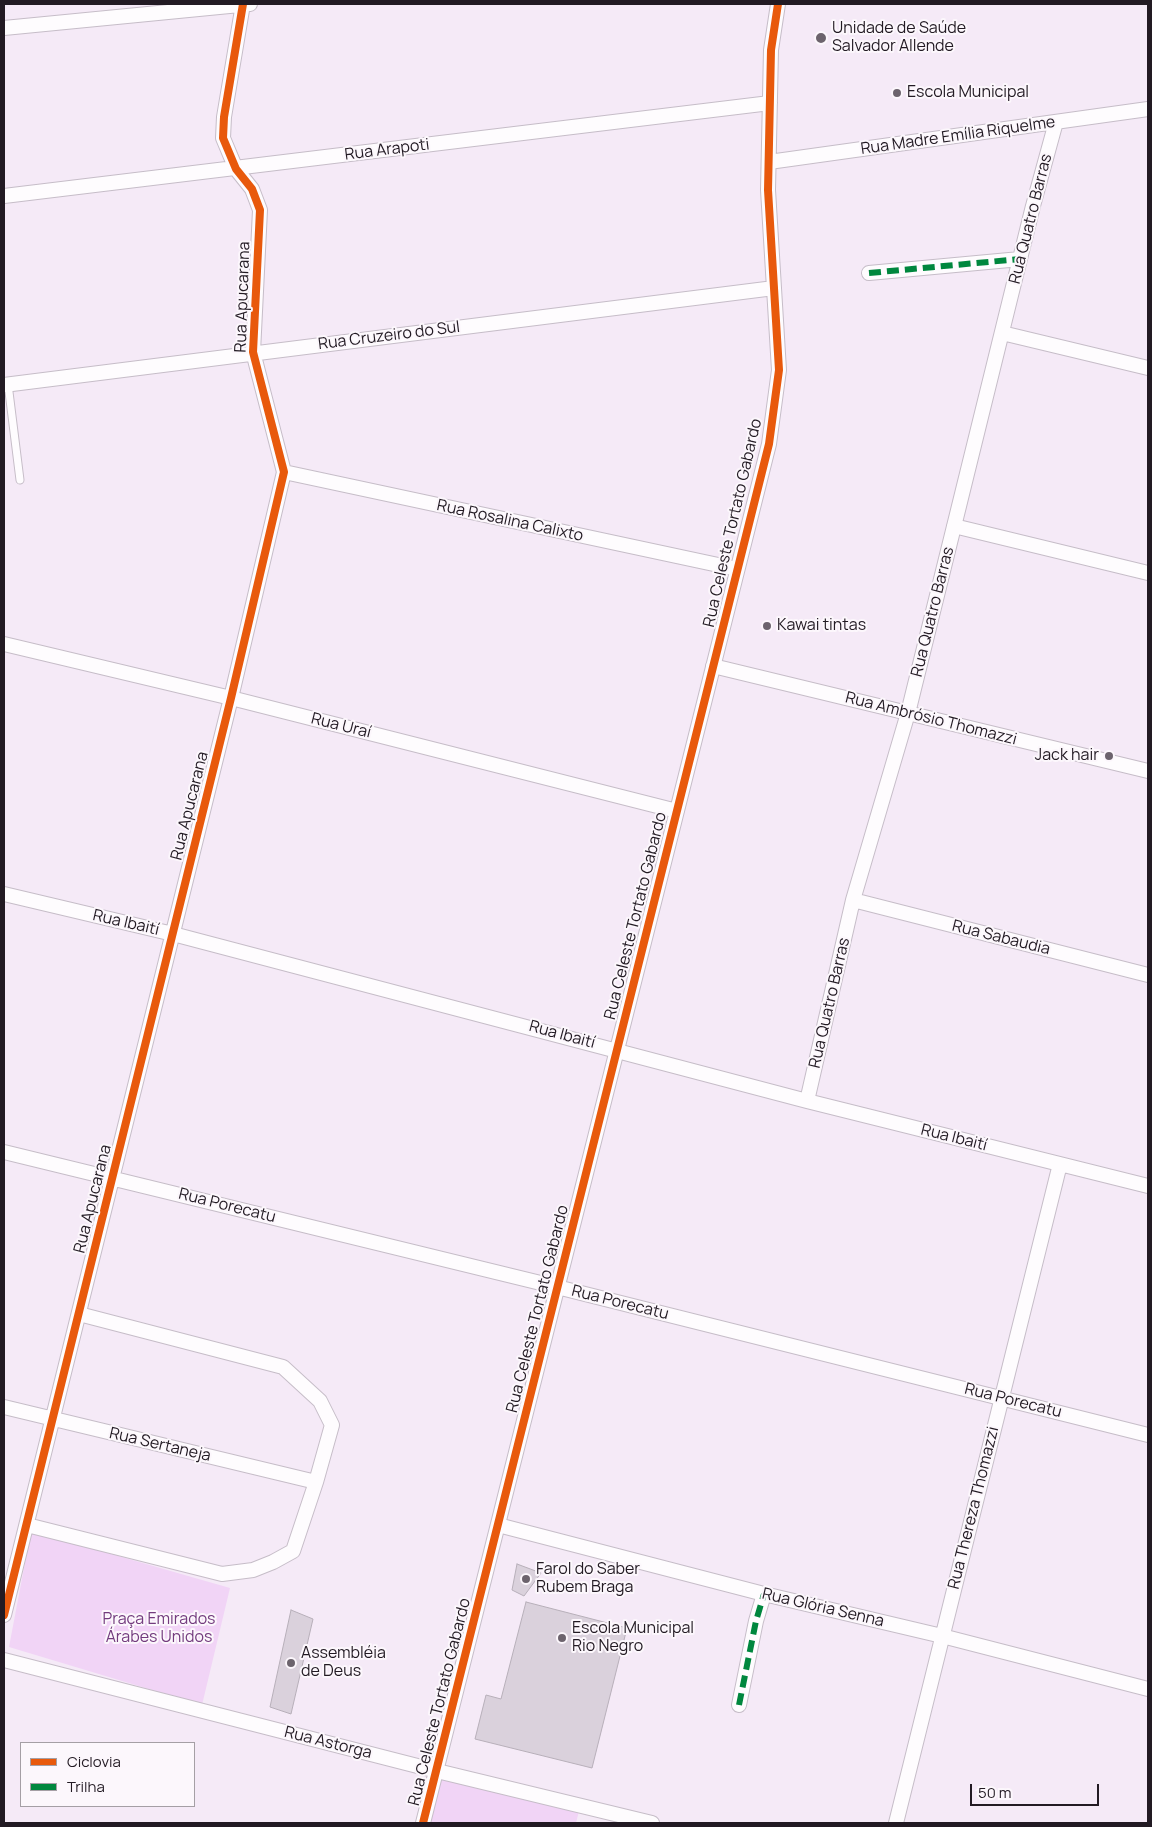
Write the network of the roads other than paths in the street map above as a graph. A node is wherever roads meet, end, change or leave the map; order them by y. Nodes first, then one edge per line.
1 (245, 4) edge
2 (778, 4) edge
3 (4, 28) edge
4 (770, 104) junction
5 (1148, 110) edge
6 (1056, 122) junction
7 (769, 162) junction
8 (236, 169) junction
9 (4, 196) edge
10 (1020, 259) junction
11 (869, 273) dead end
12 (774, 288) junction
13 (1002, 333) junction
14 (253, 352) junction
15 (1148, 368) edge
16 (6, 385) edge
17 (284, 472) junction
18 (20, 480) dead end
19 (954, 526) junction
20 (737, 569) junction
21 (1148, 573) edge
22 (4, 644) edge
23 (713, 666) junction
24 (231, 698) junction
25 (908, 713) junction
26 (1148, 771) edge
27 (677, 810) junction
28 (4, 894) edge
29 (853, 900) junction
30 (173, 934) junction
31 (1148, 976) edge
32 (617, 1050) junction
33 (807, 1101) junction
34 (4, 1152) edge
35 (1060, 1164) junction
36 (113, 1178) junction
37 (1148, 1186) edge
38 (557, 1288) junction
39 (79, 1314) junction
40 (1002, 1399) junction
41 (4, 1407) edge
42 (53, 1420) junction
43 (1148, 1435) edge
44 (316, 1482) junction
45 (27, 1525) junction
46 (498, 1525) junction
47 (764, 1594) junction
48 (4, 1615) edge
49 (942, 1636) junction
50 (4, 1660) edge
51 (1148, 1689) edge
52 (739, 1705) dead end
53 (436, 1771) junction
54 (424, 1823) edge
55 (652, 1823) edge
56 (896, 1823) edge

1 - 3 street
1 - 8 street, Rua Apucarana
2 - 4 street, Rua Celeste Tortato Gabardo
4 - 7 street, Rua Celeste Tortato Gabardo
4 - 8 street, Rua Arapoti
5 - 6 street, Rua Madre Emília Riquelme
6 - 7 street, Rua Madre Emília Riquelme
6 - 10 street, Rua Quatro Barras
7 - 12 street, Rua Celeste Tortato Gabardo
8 - 9 street, Rua Arapoti
8 - 14 street, Rua Apucarana
10 - 11 street
10 - 13 street, Rua Quatro Barras
12 - 14 street, Rua Cruzeiro do Sul
12 - 20 street, Rua Celeste Tortato Gabardo
13 - 15 street
13 - 19 street, Rua Quatro Barras
14 - 16 street, Rua Cruzeiro do Sul
14 - 17 street, Rua Apucarana
16 - 18 lane
17 - 20 street, Rua Rosalina Calixto
17 - 24 street, Rua Apucarana
19 - 21 street
19 - 25 street, Rua Quatro Barras
20 - 23 street, Rua Celeste Tortato Gabardo
22 - 24 street, Rua Uraí
23 - 25 street, Rua Ambrósio Thomazzi
23 - 27 street, Rua Celeste Tortato Gabardo
24 - 27 street, Rua Uraí
24 - 30 street, Rua Apucarana
25 - 26 street, Rua Ambrósio Thomazzi
25 - 29 street, Rua Quatro Barras
27 - 32 street, Rua Celeste Tortato Gabardo
28 - 30 street, Rua Ibaití
29 - 31 street, Rua Sabaudia
29 - 33 street, Rua Quatro Barras
30 - 32 street, Rua Ibaití
30 - 36 street, Rua Apucarana
32 - 33 street, Rua Ibaití
32 - 38 street, Rua Celeste Tortato Gabardo
33 - 35 street, Rua Ibaití
34 - 36 street, Rua Porecatu
35 - 37 street, Rua Ibaití
35 - 40 street, Rua Thereza Thomazzi
36 - 38 street, Rua Porecatu
36 - 39 street, Rua Apucarana
38 - 40 street, Rua Porecatu
38 - 46 street, Rua Celeste Tortato Gabardo
39 - 42 street, Rua Apucarana
39 - 44 street
40 - 43 street, Rua Porecatu
40 - 49 street, Rua Thereza Thomazzi
41 - 42 street, Rua Sertaneja
42 - 44 street, Rua Sertaneja
42 - 45 street, Rua Apucarana
44 - 45 street
45 - 48 street, Rua Apucarana
46 - 47 street, Rua Glória Senna
46 - 53 street, Rua Celeste Tortato Gabardo
47 - 49 street, Rua Glória Senna
47 - 52 street
49 - 51 street, Rua Glória Senna
49 - 56 street, Rua Thereza Thomazzi
50 - 53 street, Rua Astorga
53 - 54 street, Rua Celeste Tortato Gabardo
53 - 55 street, Rua Astorga

